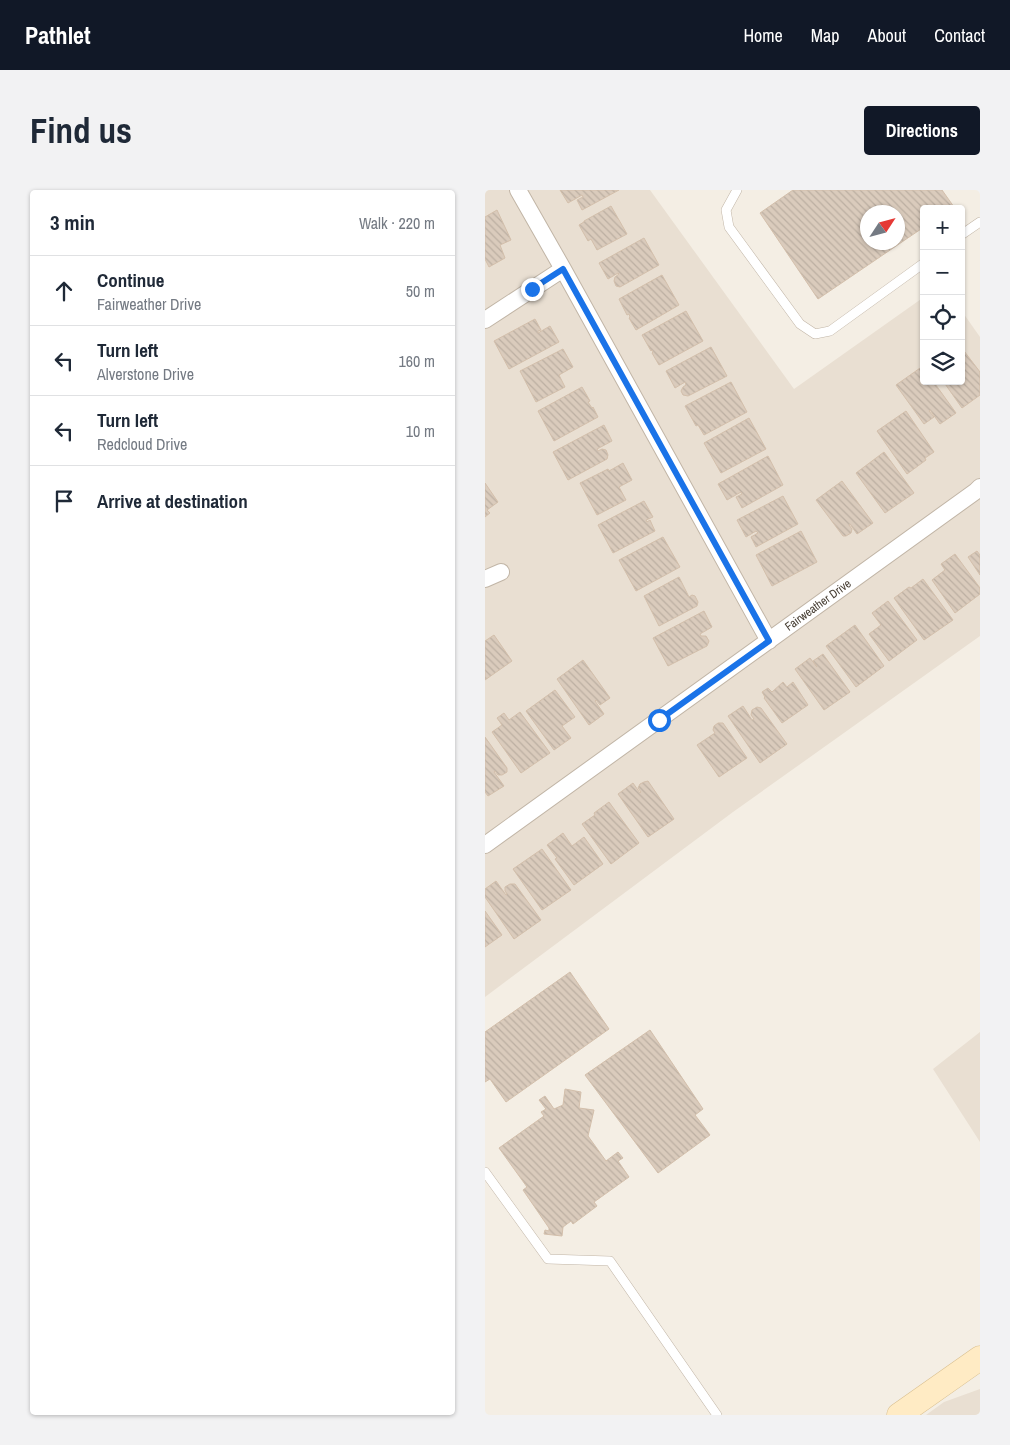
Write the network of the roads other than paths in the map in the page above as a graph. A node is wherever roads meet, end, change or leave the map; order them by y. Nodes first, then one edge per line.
1 (518, 190) edge
2 (737, 190) edge
3 (980, 222) edge
4 (965, 232) edge
5 (920, 266) edge
6 (563, 269) junction
7 (485, 320) edge
8 (980, 487) edge
9 (501, 572) dead end
10 (485, 579) edge
11 (769, 641) junction
12 (485, 845) edge
13 (485, 1172) edge
14 (980, 1358) edge
15 (717, 1415) edge
16 (899, 1415) edge

1 - 6 street
2 - 5 lane
3 - 4 lane
6 - 7 street
6 - 11 street
8 - 11 street, Fairweather Drive
9 - 10 street
11 - 12 street, Fairweather Drive
13 - 15 lane
14 - 16 street

